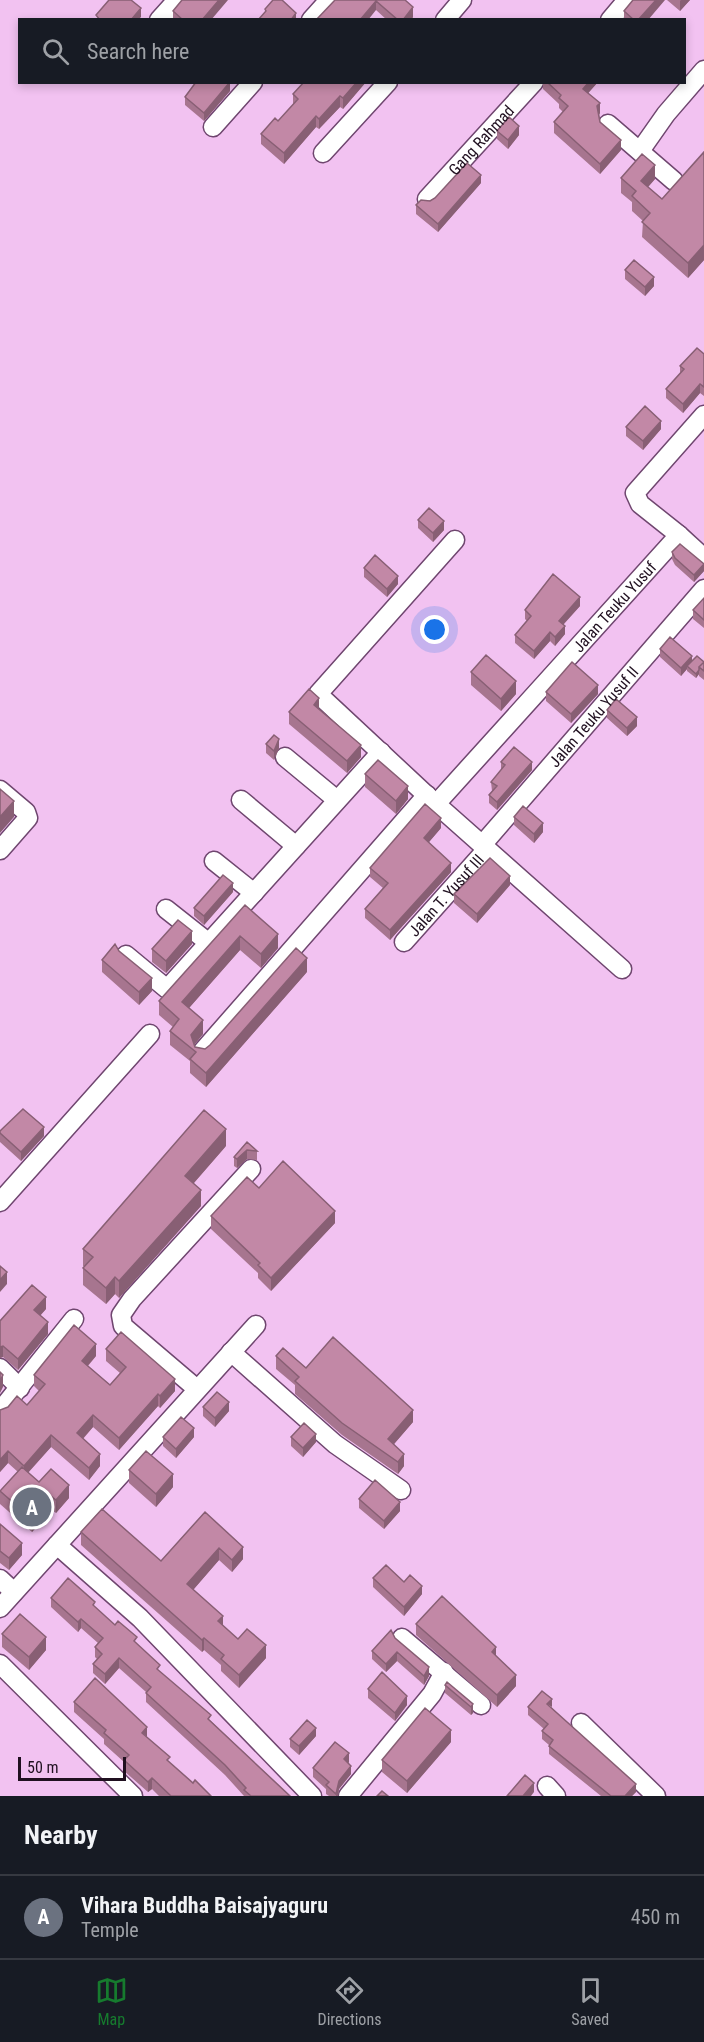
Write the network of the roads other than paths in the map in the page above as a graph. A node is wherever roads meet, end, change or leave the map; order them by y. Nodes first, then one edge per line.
1 (177, 0) edge
2 (329, 0) edge
3 (462, 0) edge
4 (627, 0) edge
5 (161, 18) edge
6 (313, 18) edge
7 (447, 18) edge
8 (612, 18) edge
9 (704, 70) edge
10 (251, 84) edge
11 (386, 84) edge
12 (532, 84) edge
13 (608, 124) dead end
14 (213, 127) dead end
15 (640, 151) junction
16 (323, 153) dead end
17 (674, 181) dead end
18 (427, 199) edge
19 (704, 415) edge
20 (679, 536) junction
21 (455, 540) dead end
22 (704, 558) edge
23 (704, 589) edge
24 (381, 752) junction
25 (285, 758) dead end
26 (0, 790) edge
27 (432, 799) junction
28 (241, 800) dead end
29 (337, 800) junction
30 (296, 846) junction
31 (485, 847) junction
32 (0, 850) edge
33 (214, 861) dead end
34 (254, 893) junction
35 (166, 909) dead end
36 (404, 942) dead end
37 (209, 943) junction
38 (126, 955) edge
39 (622, 969) dead end
40 (150, 1034) dead end
41 (202, 1052) edge
42 (251, 1169) dead end
43 (0, 1202) edge
44 (74, 1319) dead end
45 (256, 1325) dead end
46 (231, 1352) junction
47 (0, 1368) edge
48 (20, 1388) junction
49 (197, 1389) junction
50 (0, 1411) edge
51 (401, 1490) dead end
52 (57, 1545) junction
53 (0, 1579) edge
54 (14, 1593) junction
55 (0, 1608) edge
56 (402, 1638) dead end
57 (0, 1664) edge
58 (444, 1672) junction
59 (481, 1705) dead end
60 (581, 1723) dead end
61 (133, 1796) edge
62 (312, 1796) edge
63 (348, 1796) edge
64 (656, 1796) edge

1 - 5 street
2 - 6 street
3 - 7 street
4 - 8 street
9 - 15 street
10 - 14 street
11 - 16 street
12 - 18 street, Gang Rahmad
13 - 15 street
15 - 17 street
19 - 20 street
20 - 22 street
20 - 27 street, Jalan Teuku Yusuf
21 - 24 street
23 - 31 street, Jalan Teuku Yusuf II
24 - 27 street
24 - 29 street
25 - 29 street
26 - 32 street
27 - 31 street
27 - 41 street, Jalan Teuku Yusuf
28 - 30 street
29 - 30 street
30 - 34 street
31 - 36 street, Jalan T. Yusuf III
31 - 39 street
33 - 34 street
34 - 37 street
35 - 37 street
37 - 38 street
40 - 43 street
42 - 49 street
44 - 48 street
45 - 46 street
46 - 49 street
46 - 51 street
47 - 48 street
48 - 50 street
49 - 52 street
52 - 54 street
52 - 62 street
53 - 54 street
54 - 55 street
56 - 58 street
57 - 61 street
58 - 59 street
58 - 63 street
60 - 64 street

